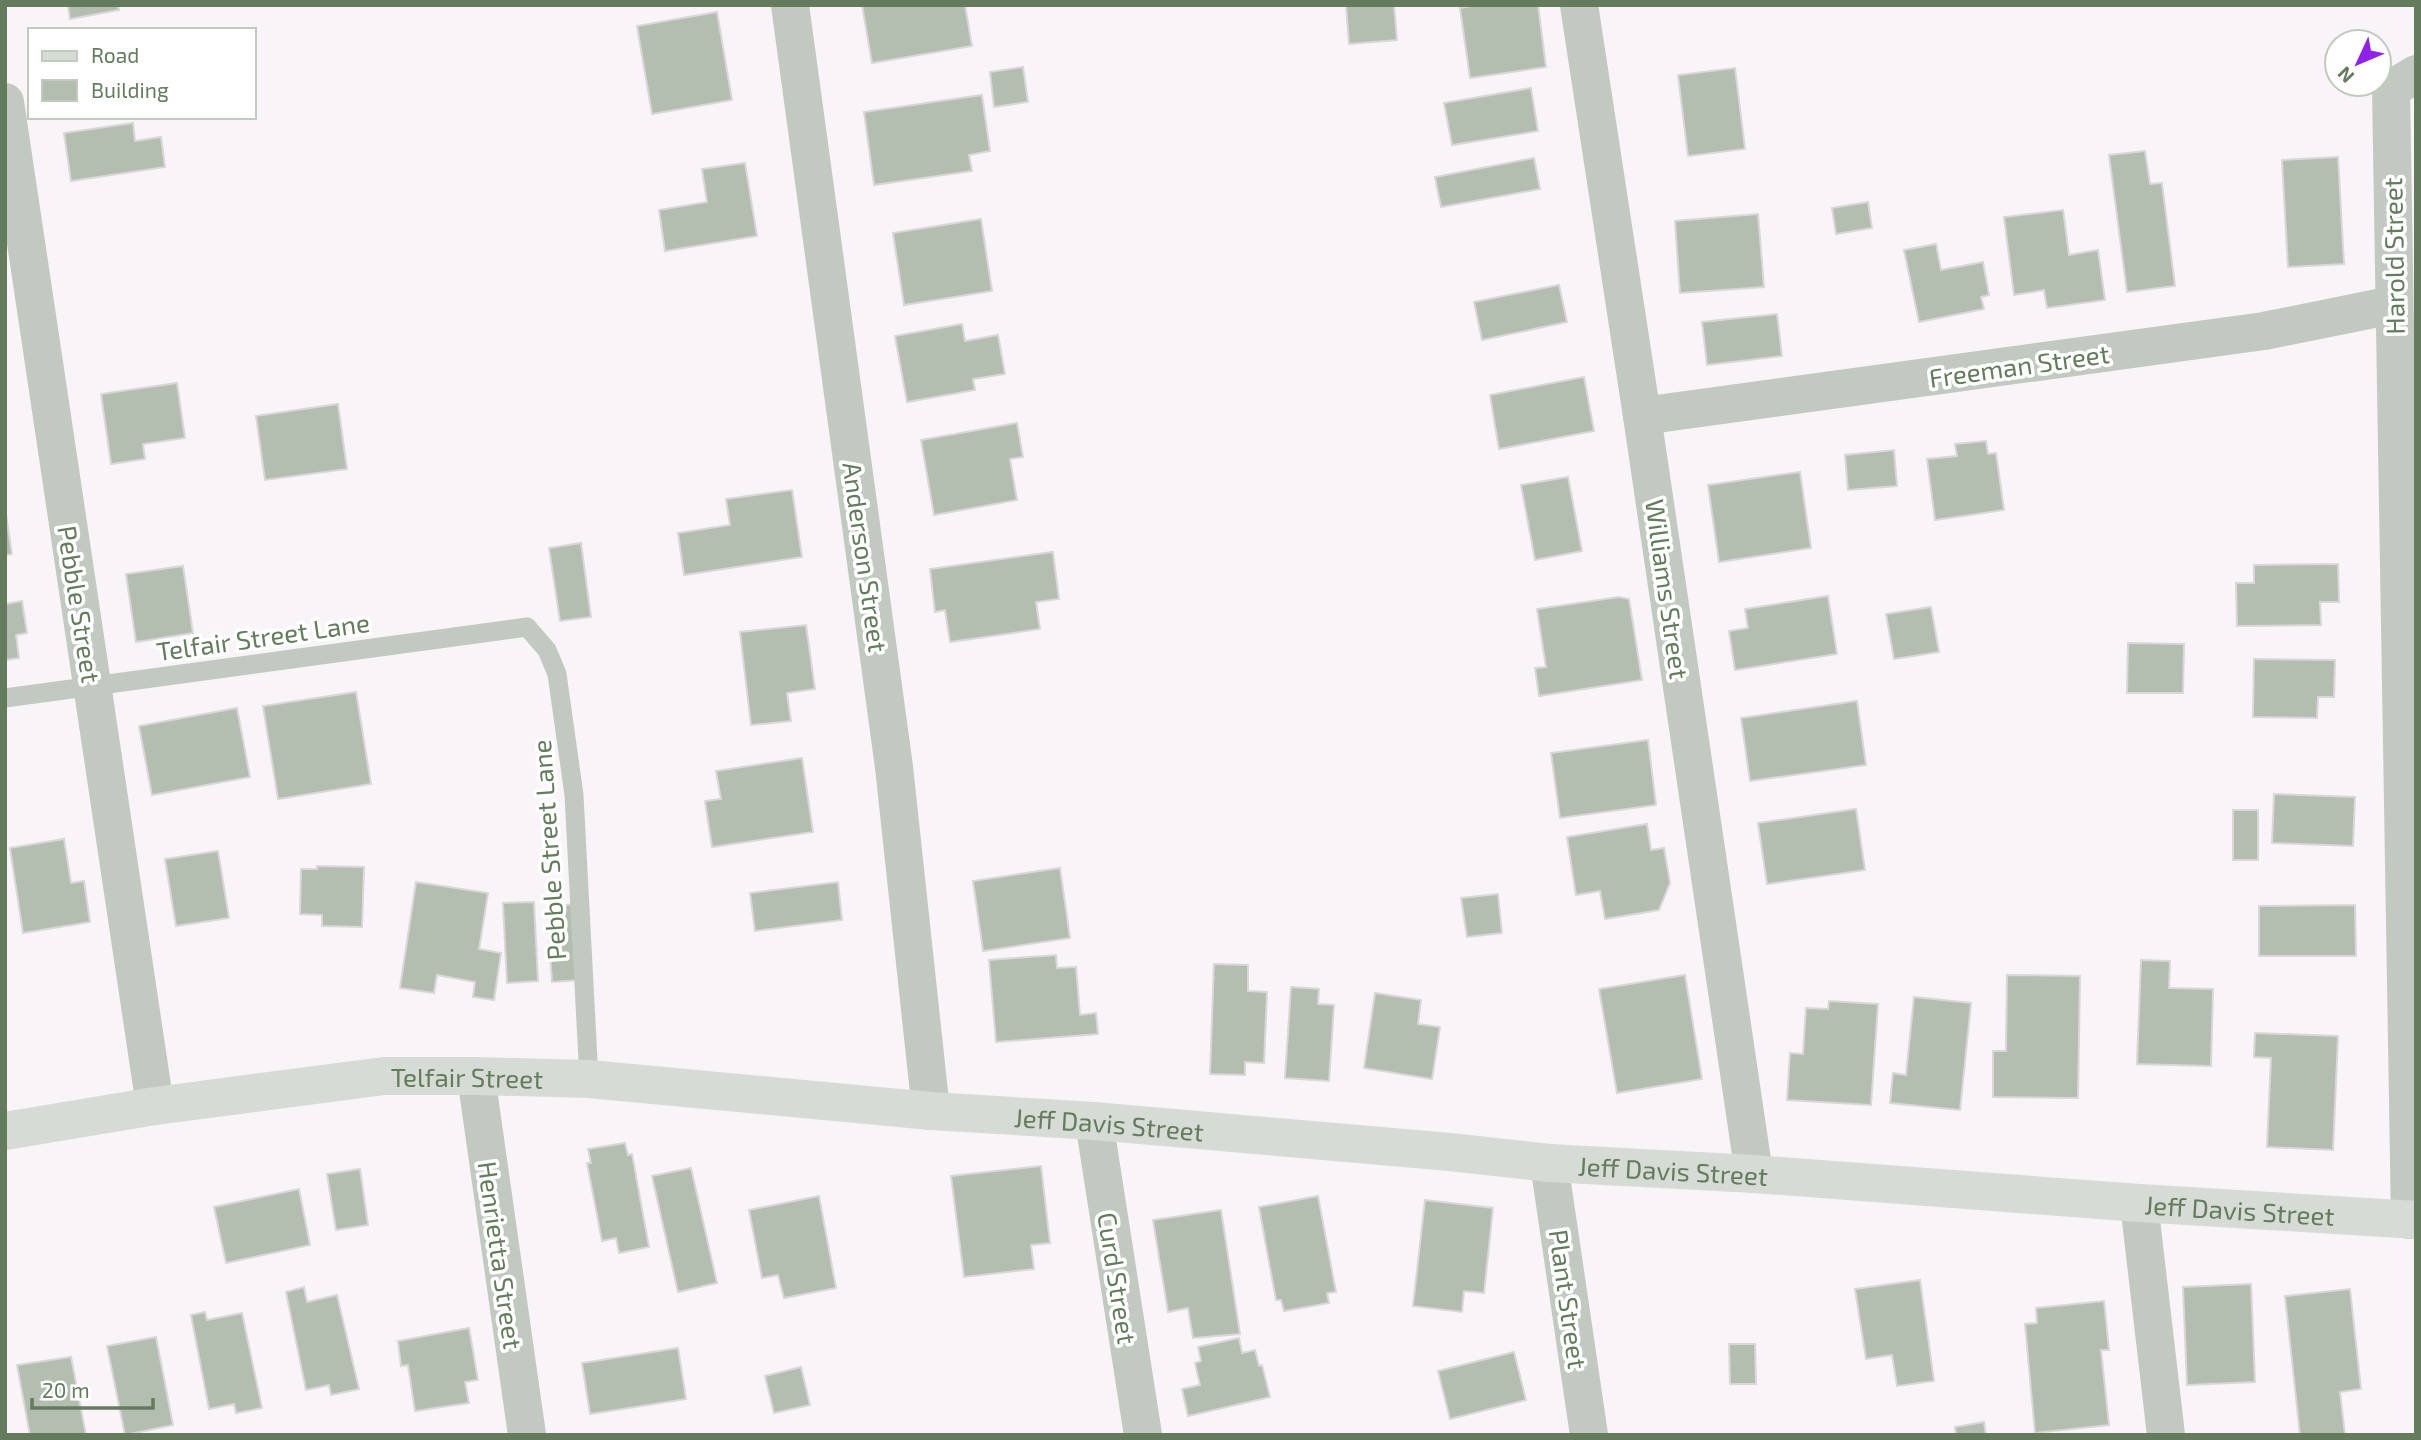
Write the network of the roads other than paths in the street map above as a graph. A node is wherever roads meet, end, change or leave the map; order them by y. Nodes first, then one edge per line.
1 (790, 5) edge
2 (1578, 5) edge
3 (2404, 82) edge
4 (5, 102) edge
5 (2393, 305) junction
6 (1642, 416) junction
7 (527, 627) joint
8 (93, 686) junction
9 (5, 698) edge
10 (476, 1076) junction
11 (589, 1079) junction
12 (155, 1106) junction
13 (931, 1111) junction
14 (1094, 1121) junction
15 (5, 1131) edge
16 (1549, 1163) junction
17 (1754, 1174) junction
18 (2139, 1203) junction
19 (2413, 1220) edge
20 (520, 1434) edge
21 (1143, 1435) edge
22 (1589, 1435) edge
23 (2166, 1435) edge

1 - 13 street, Anderson Street
2 - 6 street, Williams Street
3 - 5 street, Harold Street
4 - 8 street, Pebble Street
5 - 6 street, Freeman Street
5 - 19 street, Harold Street
6 - 17 street, Williams Street
7 - 8 lane, Telfair Street Lane
7 - 11 lane, Pebble Street Lane
8 - 9 lane, Telfair Street Lane
8 - 12 street, Pebble Street
10 - 11 street, Telfair Street
10 - 12 street, Telfair Street
10 - 20 street, Henrietta Street
11 - 13 street, Telfair Street
12 - 15 street, Telfair Street
13 - 14 street, Jeff Davis Street
14 - 16 street, Jeff Davis Street
14 - 21 street, Curd Street
16 - 17 street, Jeff Davis Street
16 - 22 street, Plant Street
17 - 18 street, Jeff Davis Street
18 - 19 street, Jeff Davis Street
18 - 23 street

